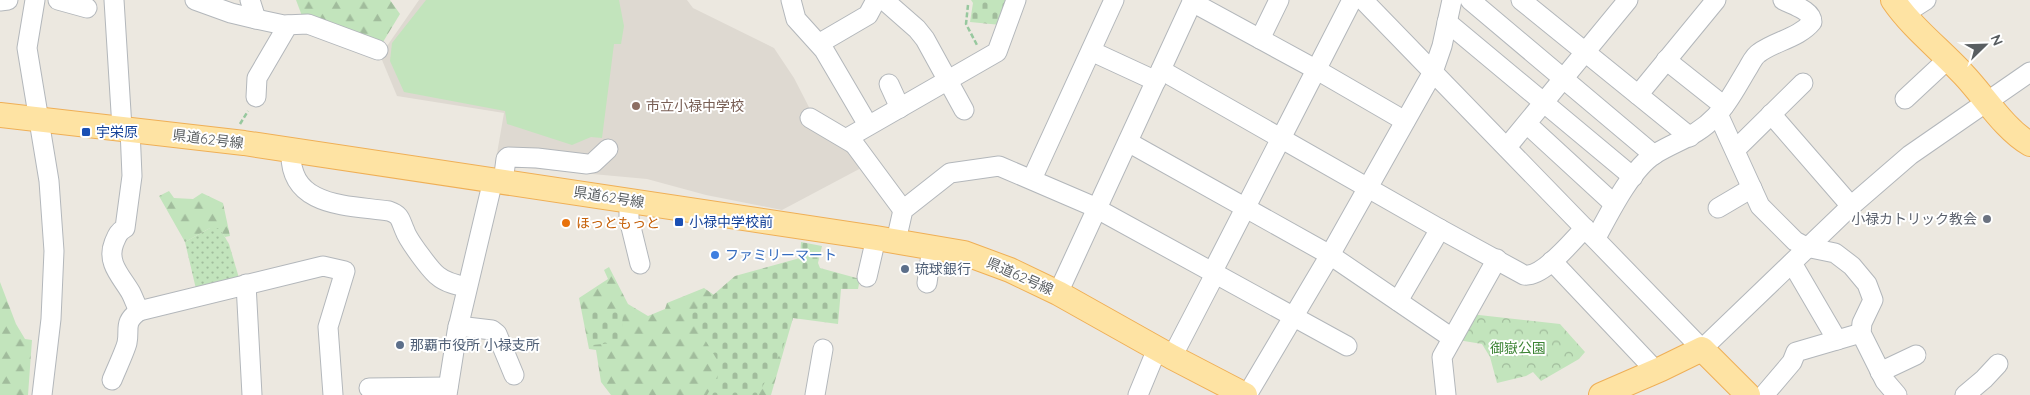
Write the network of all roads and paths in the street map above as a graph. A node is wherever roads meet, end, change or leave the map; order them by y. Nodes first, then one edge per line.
1 (0, 0) edge
2 (8, 0) edge
3 (35, 0) edge
4 (58, 0) edge
5 (114, 0) edge
6 (194, 0) edge
7 (250, 0) edge
8 (791, 0) edge
9 (876, 0) edge
10 (884, 0) edge
11 (1016, 0) edge
12 (1114, 0) edge
13 (1279, 0) edge
14 (1352, 0) edge
15 (1362, 0) edge
16 (1452, 0) edge
17 (1470, 0) edge
18 (1628, 0) edge
19 (1716, 0) edge
20 (1926, 0) edge
21 (1192, 1) edge
22 (1791, 2) edge
23 (1532, 3) edge
24 (968, 6) dead end
25 (1898, 7) edge
26 (87, 8) dead end
27 (256, 19) junction
28 (1447, 22) junction
29 (288, 25) junction
30 (1260, 39) junction
31 (820, 43) junction
32 (378, 50) dead end
33 (1091, 52) junction
34 (1585, 52) junction
35 (1948, 59) junction
36 (985, 60) junction
37 (1666, 60) junction
38 (1317, 70) junction
39 (1433, 72) junction
40 (2030, 72) edge
41 (1159, 76) junction
42 (1564, 79) junction
43 (947, 81) junction
44 (1803, 83) dead end
45 (889, 84) dead end
46 (1638, 95) junction
47 (256, 97) joint
48 (1905, 98) dead end
49 (1987, 101) junction
50 (1544, 102) junction
51 (900, 108) junction
52 (964, 110) dead end
53 (1721, 110) junction
54 (1771, 114) junction
55 (0, 115) edge
56 (810, 118) dead end
57 (39, 120) junction
58 (1405, 121) junction
59 (1527, 124) junction
60 (240, 125) dead end
61 (868, 125) junction
62 (126, 129) junction
63 (1690, 137) junction
64 (1282, 139) junction
65 (1128, 142) junction
66 (854, 144) junction
67 (2030, 144) edge
68 (1507, 147) junction
69 (608, 149) dead end
70 (291, 150) junction
71 (1735, 150) junction
72 (1654, 155) junction
73 (1633, 177) junction
74 (1032, 179) junction
75 (498, 181) junction
76 (1368, 188) junction
77 (1752, 188) junction
78 (629, 200) junction
79 (1614, 204) junction
80 (1851, 206) junction
81 (1246, 208) junction
82 (1718, 208) dead end
83 (1097, 209) junction
84 (903, 210) junction
85 (1440, 229) junction
86 (1591, 233) junction
87 (886, 239) junction
88 (932, 247) junction
89 (1806, 247) junction
90 (1330, 255) junction
91 (1497, 259) junction
92 (1552, 261) junction
93 (1792, 263) junction
94 (640, 264) dead end
95 (1213, 272) junction
96 (867, 277) dead end
97 (927, 283) dead end
98 (246, 284) junction
99 (467, 287) junction
100 (1058, 293) junction
101 (1398, 301) junction
102 (139, 311) junction
103 (1293, 318) junction
104 (458, 326) junction
105 (1861, 333) junction
106 (1452, 338) junction
107 (1837, 340) junction
108 (1347, 346) dead end
109 (823, 349) dead end
110 (1702, 349) junction
111 (1164, 353) junction
112 (1916, 355) dead end
113 (1998, 364) dead end
114 (1656, 372) junction
115 (1880, 372) junction
116 (514, 375) dead end
117 (112, 380) dead end
118 (369, 388) dead end
119 (448, 391) edge
120 (1614, 392) edge
121 (42, 395) edge
122 (252, 395) edge
123 (333, 395) edge
124 (815, 395) edge
125 (1138, 395) edge
126 (1246, 395) edge
127 (1446, 395) edge
128 (1748, 395) edge
129 (1764, 395) edge
130 (1897, 395) edge
131 (1965, 395) edge

1 - 2 street
3 - 57 street
4 - 26 street
5 - 62 street
6 - 27 street
7 - 27 street
8 - 31 street
9 - 31 street
10 - 43 street
11 - 36 street
12 - 33 street
13 - 30 street
14 - 38 street
15 - 39 street
16 - 28 street
17 - 42 street
18 - 34 street
19 - 37 street
20 - 25 street
21 - 30 street
21 - 41 street
22 - 53 street
23 - 34 street
24 - 36 path
25 - 35 main road
27 - 29 street
28 - 39 street
28 - 50 street
29 - 32 street
29 - 47 street
30 - 38 street
31 - 61 street
33 - 41 street
33 - 74 street
34 - 42 street
34 - 46 street
35 - 48 street
35 - 49 main road
36 - 43 street
37 - 46 street
37 - 53 street
38 - 58 street
38 - 64 street
39 - 58 street
39 - 68 street
40 - 49 street
41 - 64 street
41 - 65 street
42 - 50 street
42 - 72 street
43 - 51 street
43 - 52 street
44 - 54 street
45 - 51 street
46 - 63 street
47 - 60 path
49 - 67 main road
49 - 80 street
50 - 59 street
50 - 73 street
51 - 61 street
53 - 63 street
53 - 71 street
54 - 71 street
54 - 80 street
55 - 57 main road, 県道62号線
56 - 66 street
57 - 62 main road, 県道62号線
57 - 121 street
58 - 76 street
59 - 68 street
59 - 79 street
61 - 66 street
62 - 70 main road, 県道62号線
62 - 102 street
63 - 72 street
64 - 76 street
64 - 81 street
65 - 81 street
65 - 83 street
66 - 84 street
68 - 86 street
69 - 75 street
70 - 75 main road, 県道62号線
70 - 99 street
71 - 77 street
72 - 73 street
73 - 79 street
74 - 83 street
74 - 84 street
75 - 78 main road, 県道62号線
75 - 99 street
76 - 85 street
76 - 90 street
77 - 82 street
77 - 89 street
78 - 87 main road, 県道62号線
78 - 94 street
79 - 86 street
80 - 89 street
81 - 90 street
81 - 95 street
83 - 95 street
83 - 100 street
84 - 87 street
85 - 91 street
85 - 101 street
86 - 92 street
86 - 110 street
87 - 88 main road, 県道62号線
87 - 96 street
88 - 97 street
88 - 100 main road, 県道62号線
89 - 93 street
89 - 105 street
90 - 101 street
90 - 103 street
91 - 92 street
91 - 106 street
92 - 114 street
93 - 107 street
93 - 110 street
95 - 103 street
95 - 111 street
98 - 102 street
98 - 122 street
98 - 123 street
99 - 104 street
100 - 111 main road, 県道62号線
101 - 106 street
102 - 117 street
103 - 108 street
103 - 126 street
104 - 116 street
104 - 119 street
105 - 107 street
105 - 115 street
106 - 127 street
107 - 129 street
109 - 124 street
110 - 114 main road
110 - 128 main road
111 - 125 street
111 - 126 main road, 県道62号線
112 - 115 street
113 - 131 street
114 - 120 main road
115 - 130 street
118 - 119 street

